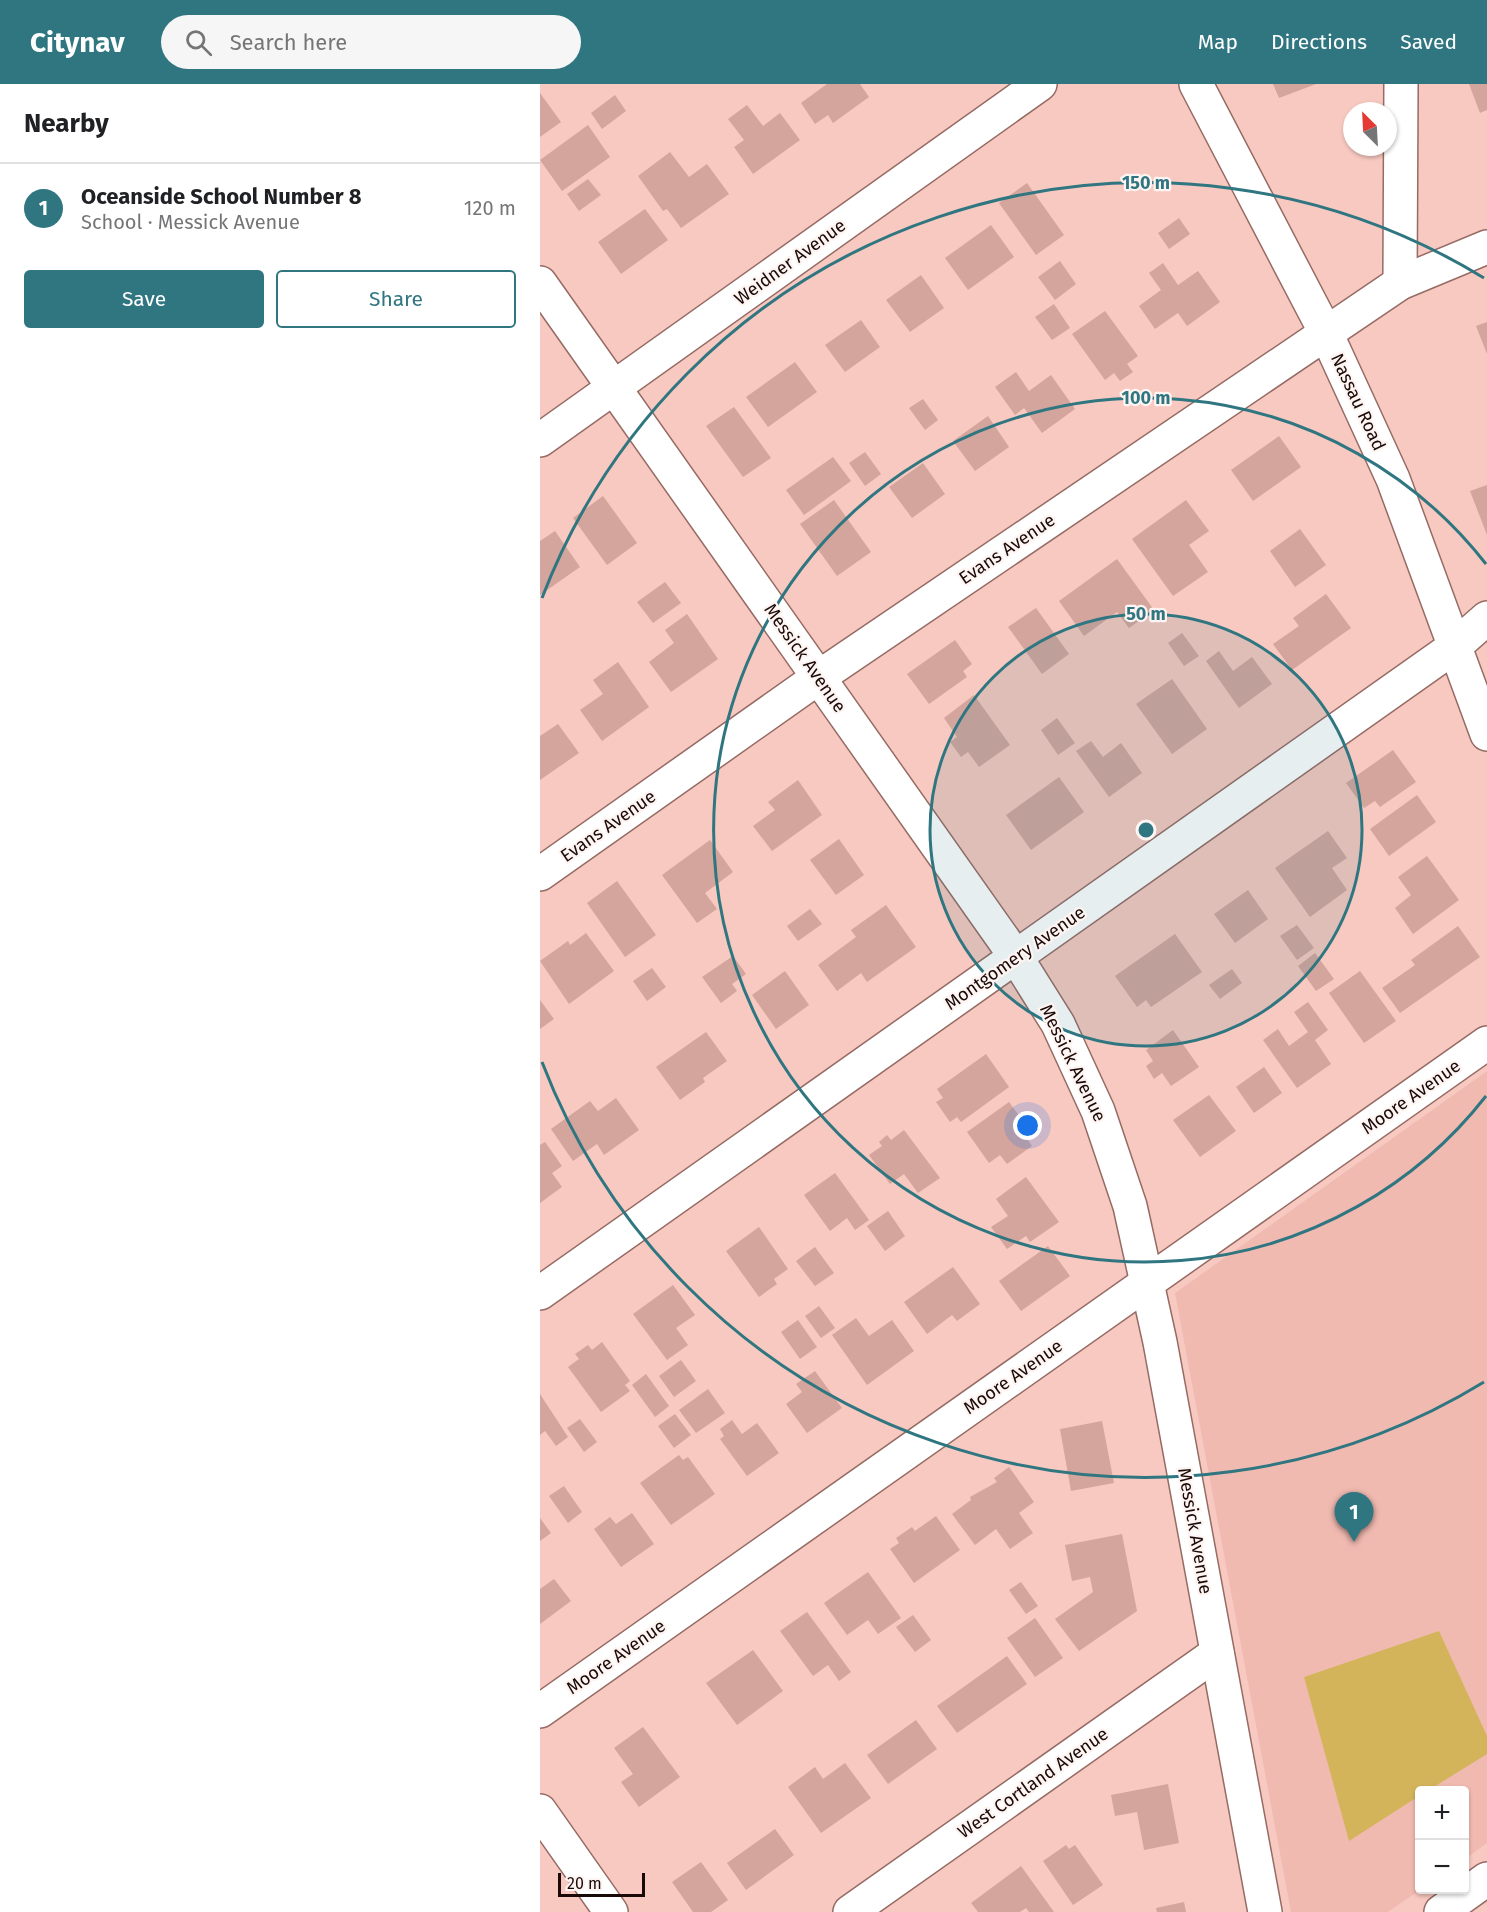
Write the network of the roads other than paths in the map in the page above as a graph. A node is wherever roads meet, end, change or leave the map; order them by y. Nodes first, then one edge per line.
1 (1040, 84) edge
2 (1196, 84) edge
3 (1401, 84) edge
4 (1487, 247) edge
5 (540, 283) edge
6 (1400, 283) junction
7 (1326, 333) junction
8 (614, 387) junction
9 (540, 440) edge
10 (1487, 618) edge
11 (1454, 647) junction
12 (819, 677) junction
13 (1487, 734) edge
14 (540, 874) edge
15 (1016, 957) junction
16 (1487, 1043) edge
17 (1146, 1284) junction
18 (540, 1293) edge
19 (1217, 1653) junction
20 (540, 1711) edge
21 (540, 1811) edge
22 (1487, 1879) edge
23 (611, 1912) edge
24 (850, 1912) edge
25 (1265, 1912) edge
26 (1441, 1912) edge

1 - 8 street, Weidner Avenue
2 - 7 street, Nassau Road
3 - 6 street
4 - 6 street, Evans Avenue
5 - 8 street, Messick Avenue
6 - 7 street, Evans Avenue
7 - 11 street, Nassau Road
7 - 12 street, Evans Avenue
8 - 9 street, Weidner Avenue
8 - 12 street, Messick Avenue
10 - 11 street, Montgomery Avenue
11 - 13 street, Nassau Road
11 - 15 street, Montgomery Avenue
12 - 14 street, Evans Avenue
12 - 15 street, Messick Avenue
15 - 17 street, Messick Avenue
15 - 18 street, Montgomery Avenue
16 - 17 street, Moore Avenue
17 - 19 street, Messick Avenue
17 - 20 street, Moore Avenue
19 - 24 street, West Cortland Avenue
19 - 25 street, Messick Avenue
21 - 23 street
22 - 26 street

